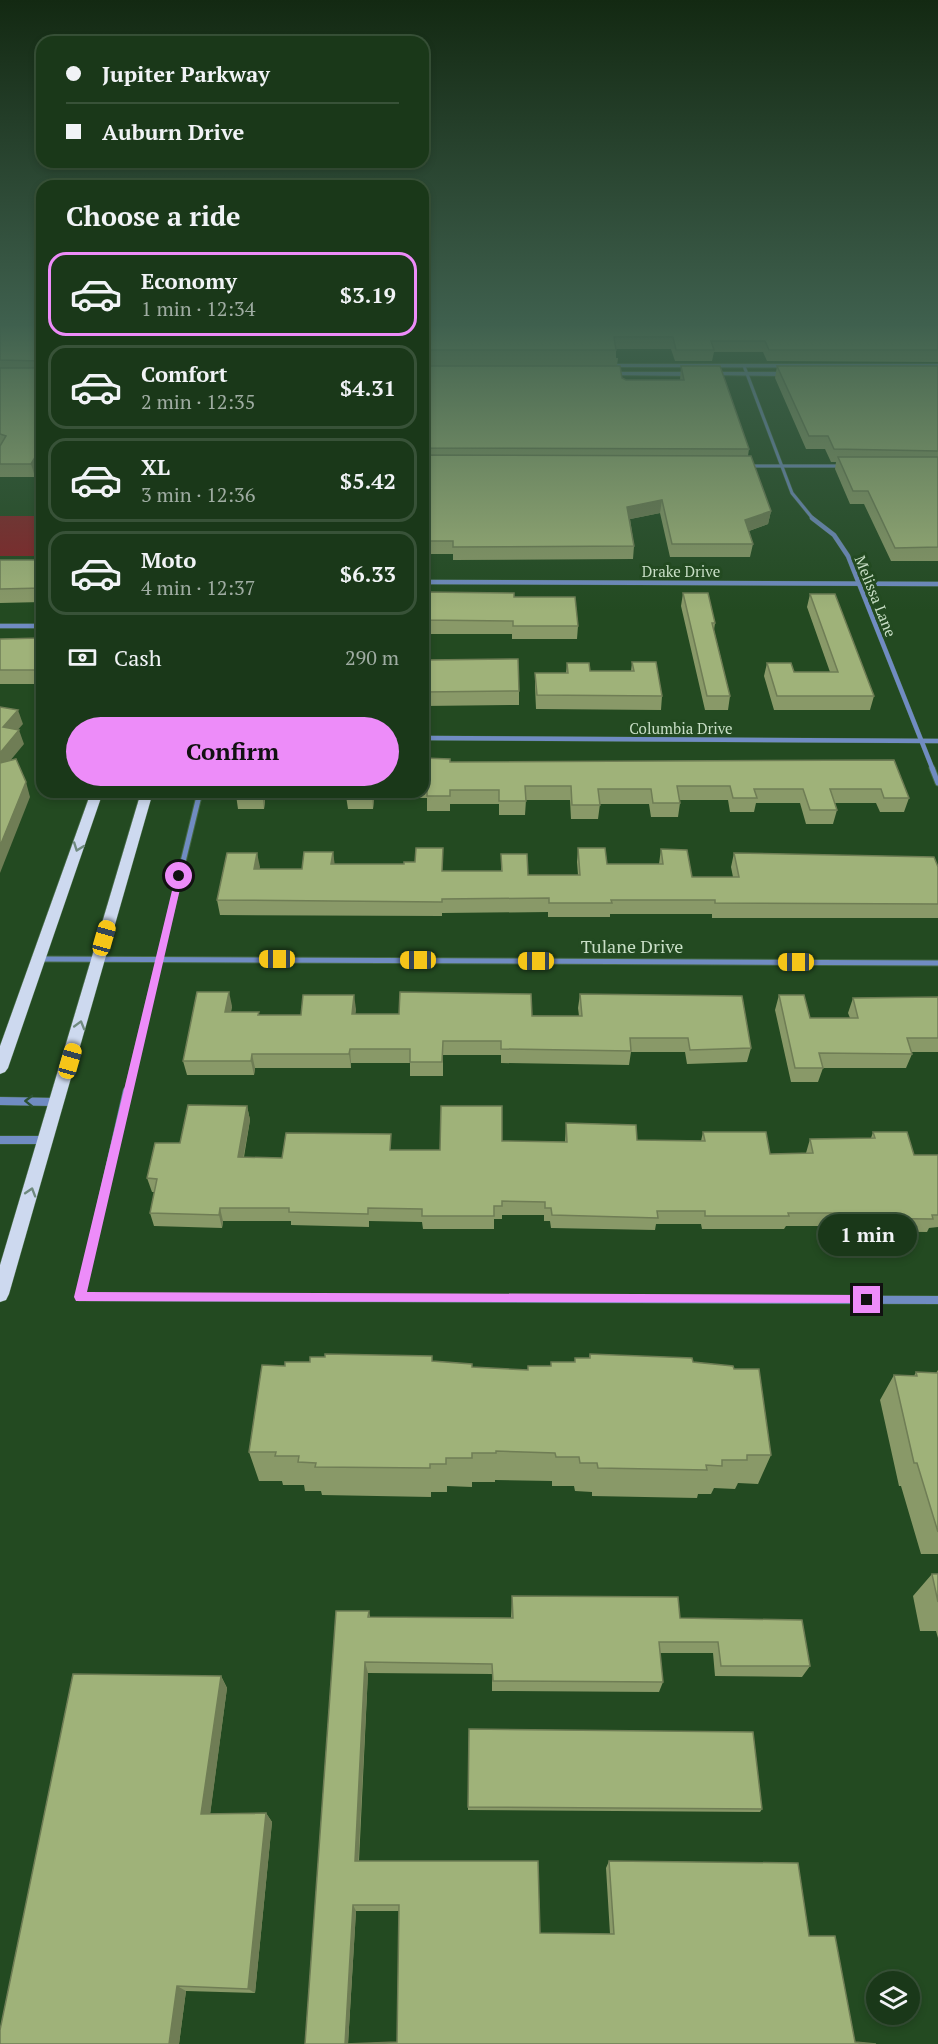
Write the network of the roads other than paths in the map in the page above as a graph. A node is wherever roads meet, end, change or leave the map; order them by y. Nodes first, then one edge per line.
1 (764, 420) edge
2 (744, 466) edge
3 (780, 466) junction
4 (848, 466) edge
5 (429, 582) edge
6 (859, 584) junction
7 (938, 584) edge
8 (0, 626) edge
9 (36, 626) edge
10 (429, 738) edge
11 (921, 741) junction
12 (938, 741) edge
13 (938, 783) edge
14 (95, 798) edge
15 (145, 798) edge
16 (198, 798) edge
17 (158, 958) junction
18 (38, 959) junction
19 (98, 959) junction
20 (938, 963) edge
21 (0, 1068) edge
22 (0, 1101) edge
23 (58, 1102) junction
24 (0, 1140) edge
25 (46, 1140) junction
26 (0, 1294) edge
27 (938, 1300) edge

1 - 3 street, Melissa Lane
2 - 3 street
3 - 4 street
3 - 6 street, Melissa Lane
5 - 6 street, Drake Drive
6 - 7 street, Drake Drive
6 - 11 street, Melissa Lane
8 - 9 street
10 - 11 street, Columbia Drive
11 - 12 street, Columbia Drive
11 - 13 street, Melissa Lane
14 -> 18 main road
15 - 19 main road
16 - 17 street
17 - 19 street, Tulane Drive
17 - 20 street, Tulane Drive
17 - 27 street
18 - 19 street, Tulane Drive
18 - 21 main road
23 -> 19 main road
23 -> 22 street
23 - 25 main road
24 - 25 street
26 -> 25 main road

